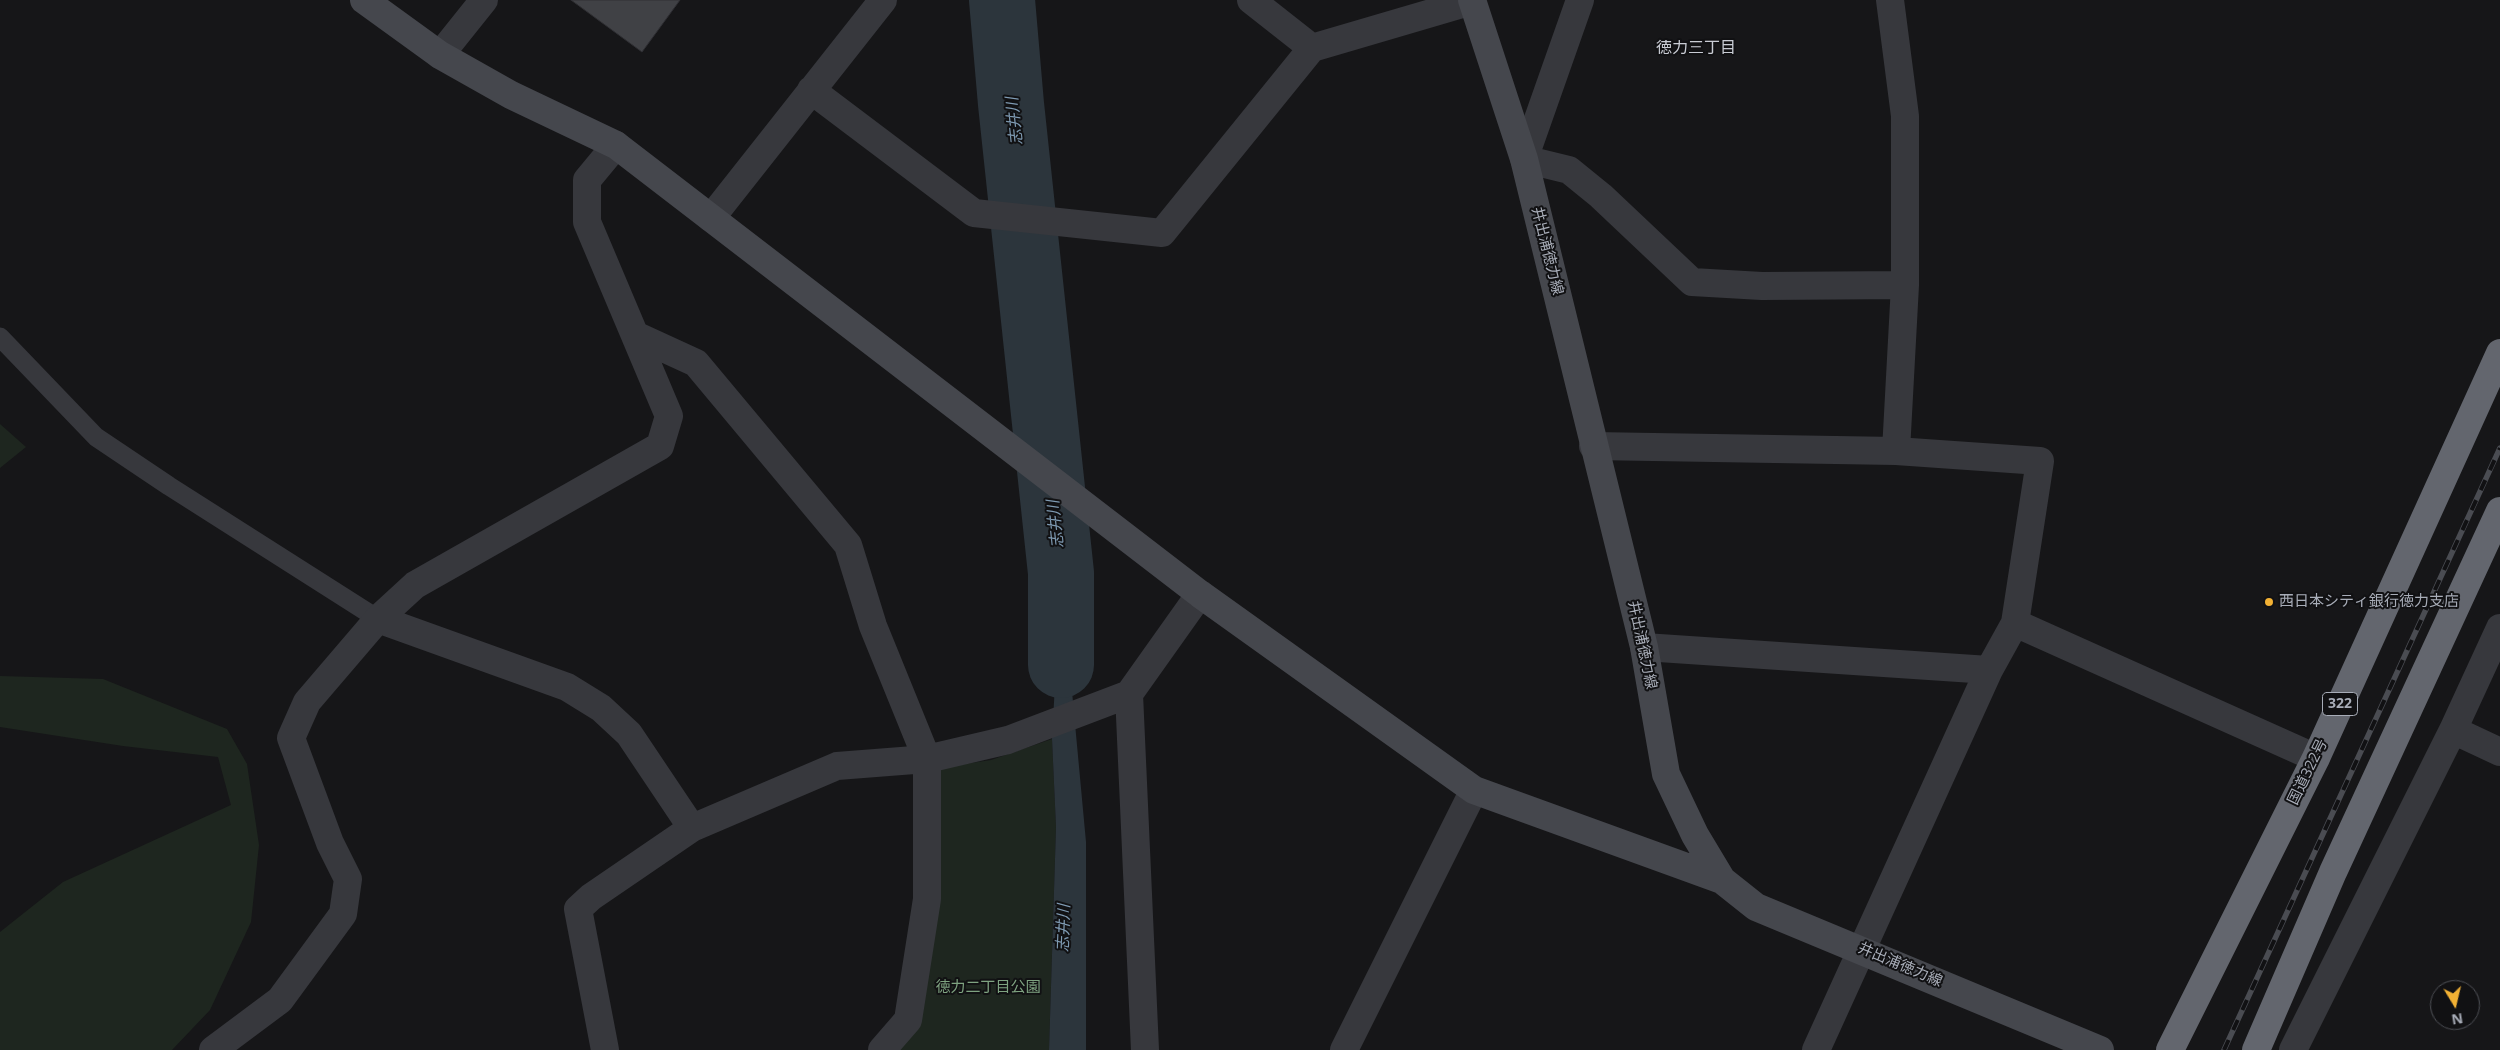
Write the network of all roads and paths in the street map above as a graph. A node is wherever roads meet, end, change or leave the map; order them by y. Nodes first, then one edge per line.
1 (364, 0) edge
2 (484, 0) edge
3 (883, 0) edge
4 (1251, 0) edge
5 (1472, 0) edge
6 (1580, 0) edge
7 (1890, 0) edge
8 (1312, 48) junction
9 (440, 55) junction
10 (811, 90) junction
11 (616, 145) junction
12 (1524, 159) junction
13 (711, 218) junction
14 (1905, 285) junction
15 (635, 335) junction
16 (0, 337) edge
17 (2500, 353) edge
18 (1593, 446) junction
19 (1896, 450) junction
20 (2500, 511) edge
21 (1200, 594) junction
22 (378, 619) junction
23 (2015, 623) junction
24 (2500, 628) edge
25 (1644, 647) junction
26 (1988, 670) junction
27 (1129, 694) junction
28 (2453, 730) junction
29 (2500, 752) edge
30 (2316, 758) junction
31 (927, 759) junction
32 (1474, 790) junction
33 (692, 828) junction
34 (1722, 880) junction
35 (1862, 949) junction
36 (213, 1050) edge
37 (605, 1050) edge
38 (882, 1050) edge
39 (1145, 1050) edge
40 (1344, 1050) edge
41 (1816, 1050) edge
42 (2100, 1050) edge
43 (2170, 1050) edge
44 (2256, 1050) edge
45 (2293, 1050) edge

1 - 9 street
2 - 9 street
3 - 10 street
4 - 8 street
5 - 8 street
5 - 12 street, 井出浦徳力線
6 - 12 street
7 - 14 street
8 - 10 street
9 - 11 street
10 - 13 street
11 - 13 street
11 - 15 street
12 - 14 street
12 - 18 street, 井出浦徳力線
13 - 21 street
14 - 19 street
15 - 22 street
15 - 31 street
16 - 22 lane
17 - 30 highway, 国道322号 / 322
18 - 19 street
18 - 25 street, 井出浦徳力線
19 - 23 street
20 - 44 highway
21 - 27 street
21 - 32 street
22 - 33 street
22 - 36 street
23 - 26 street
23 - 30 street
24 - 28 street
25 - 26 street
25 - 34 street, 井出浦徳力線
26 - 35 street
27 - 31 street
27 - 39 street
28 - 29 street
28 - 45 street
30 - 43 highway, 国道322号 / 322
31 - 33 street
31 - 38 street
32 - 34 street
32 - 40 street
33 - 37 street
34 - 35 street, 井出浦徳力線
35 - 41 street
35 - 42 street, 井出浦徳力線

